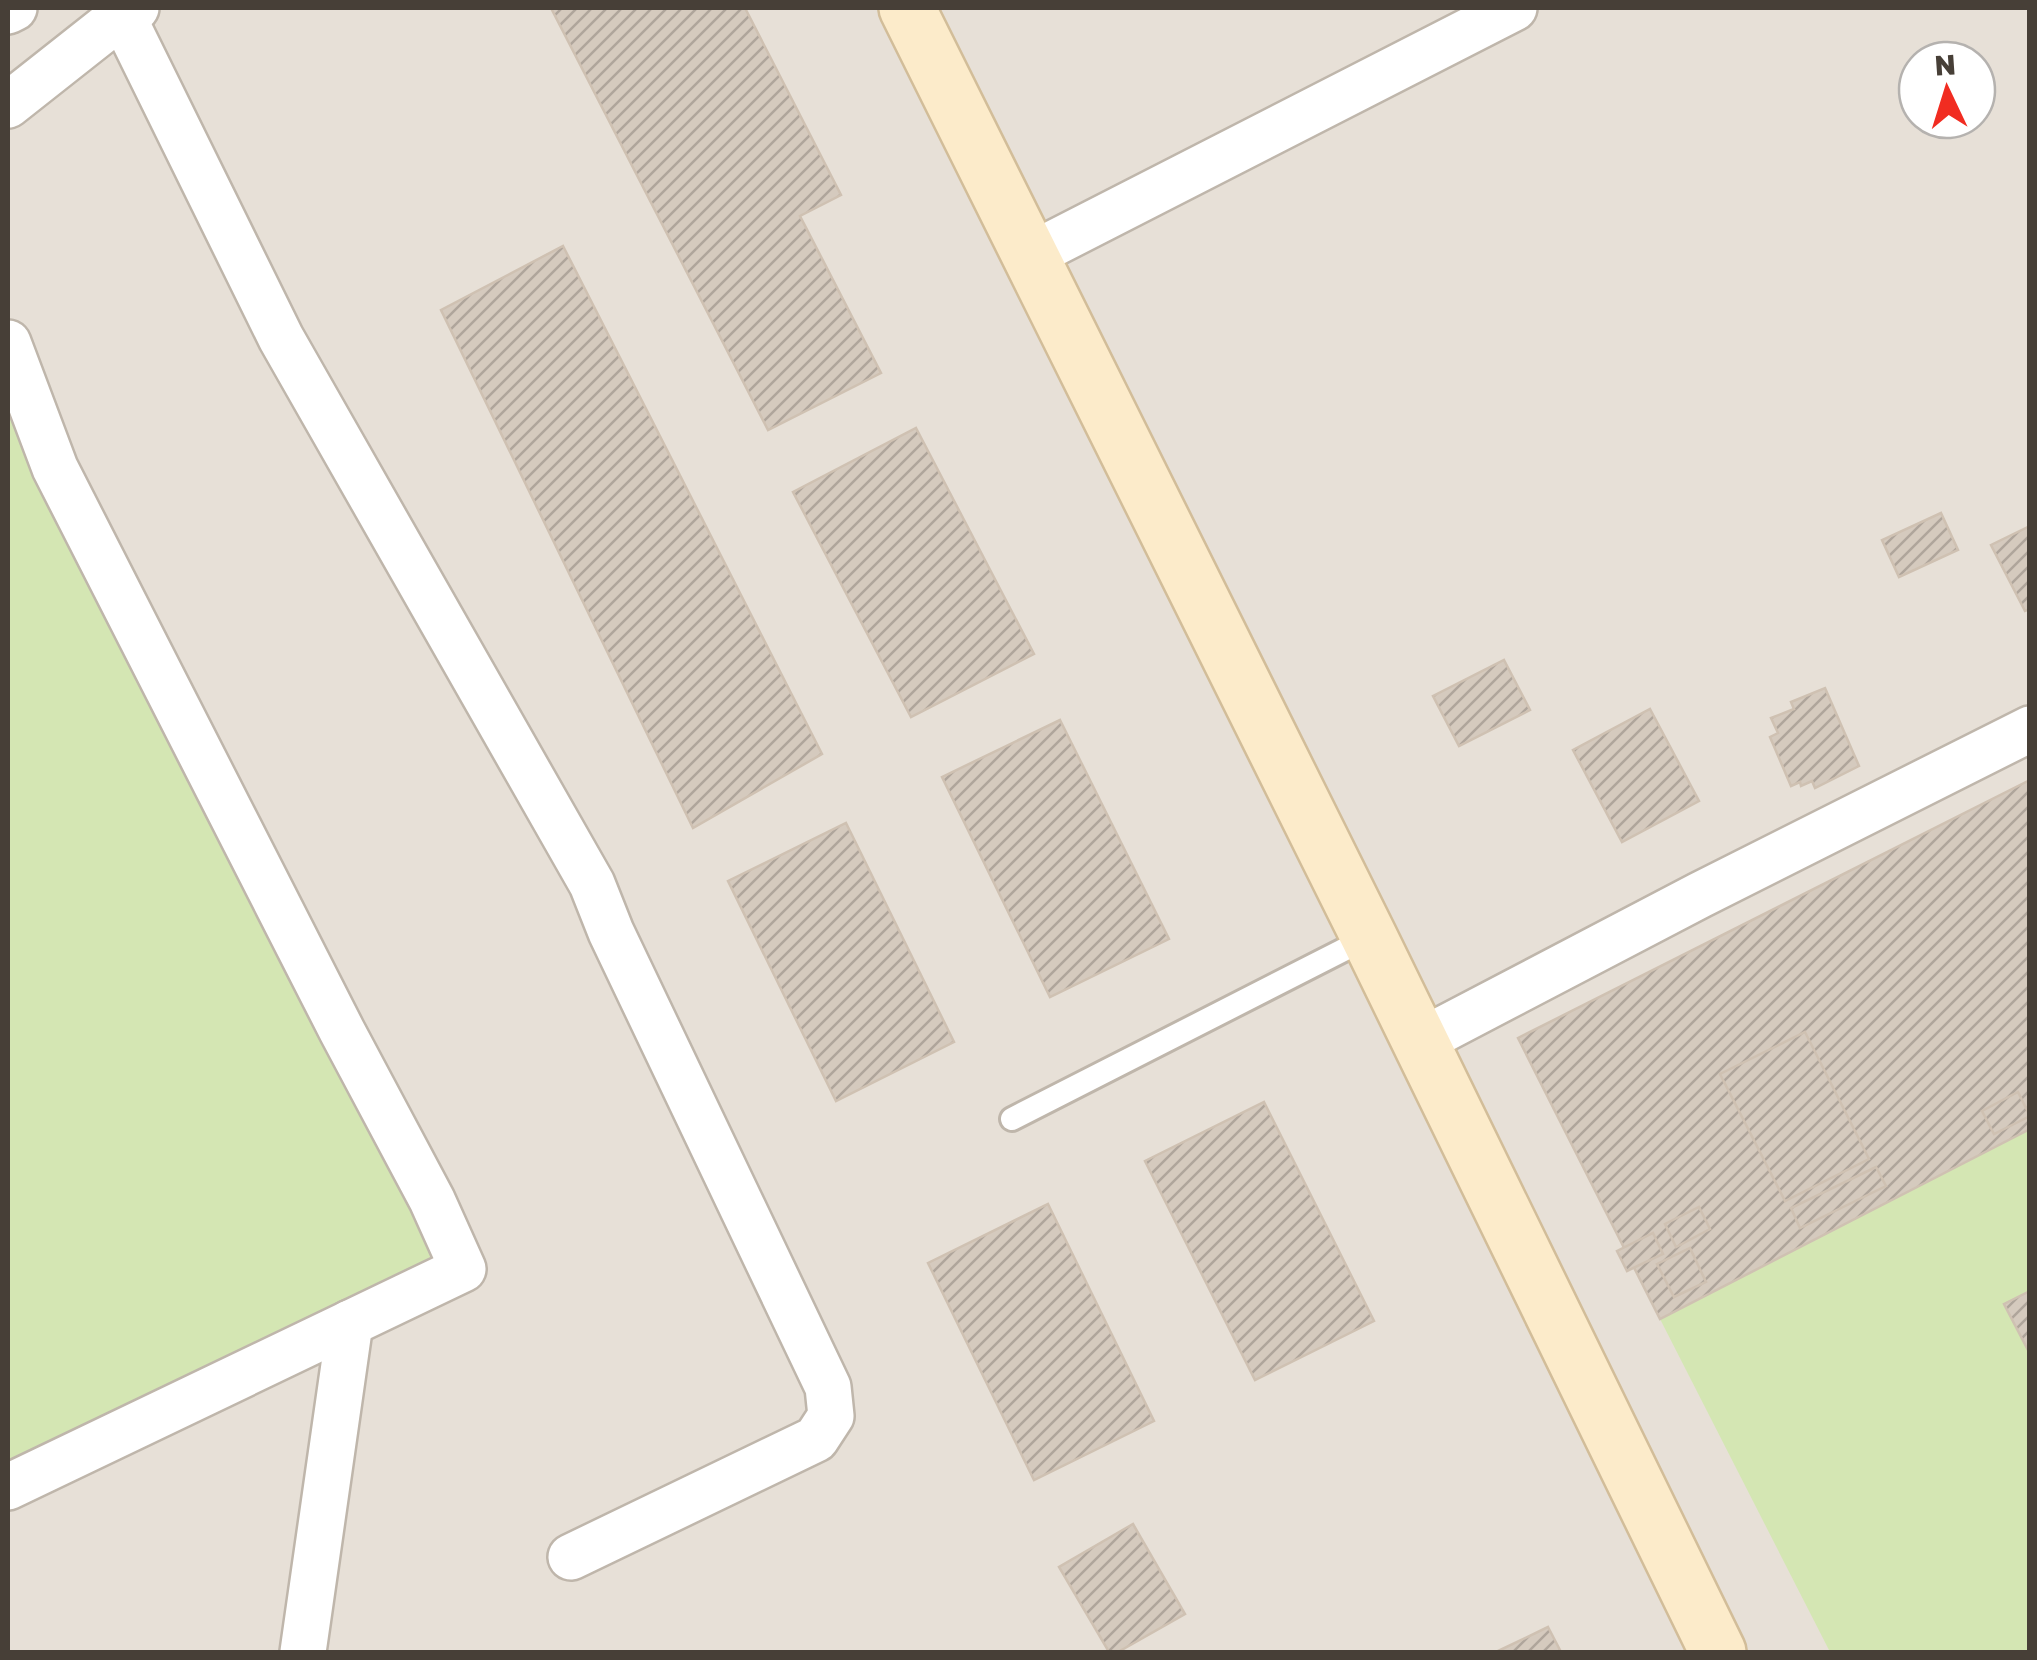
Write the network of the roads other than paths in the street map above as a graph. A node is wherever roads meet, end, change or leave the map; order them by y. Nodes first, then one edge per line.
1 (14, 8) edge
2 (907, 8) edge
3 (1514, 8) edge
4 (8, 11) edge
5 (129, 11) edge
6 (8, 104) edge
7 (1031, 256) junction
8 (8, 343) edge
9 (2030, 729) edge
10 (1369, 937) junction
11 (1419, 1042) junction
12 (1012, 1118) dead end
13 (350, 1323) junction
14 (8, 1487) edge
15 (571, 1557) dead end
16 (304, 1652) edge
17 (1718, 1652) edge

1 - 4 street
2 - 7 main road
3 - 7 street
5 - 6 street
5 - 15 street
7 - 10 main road
8 - 13 street
9 - 11 street
10 - 11 main road
10 - 12 lane
11 - 17 main road
13 - 14 street
13 - 16 street

